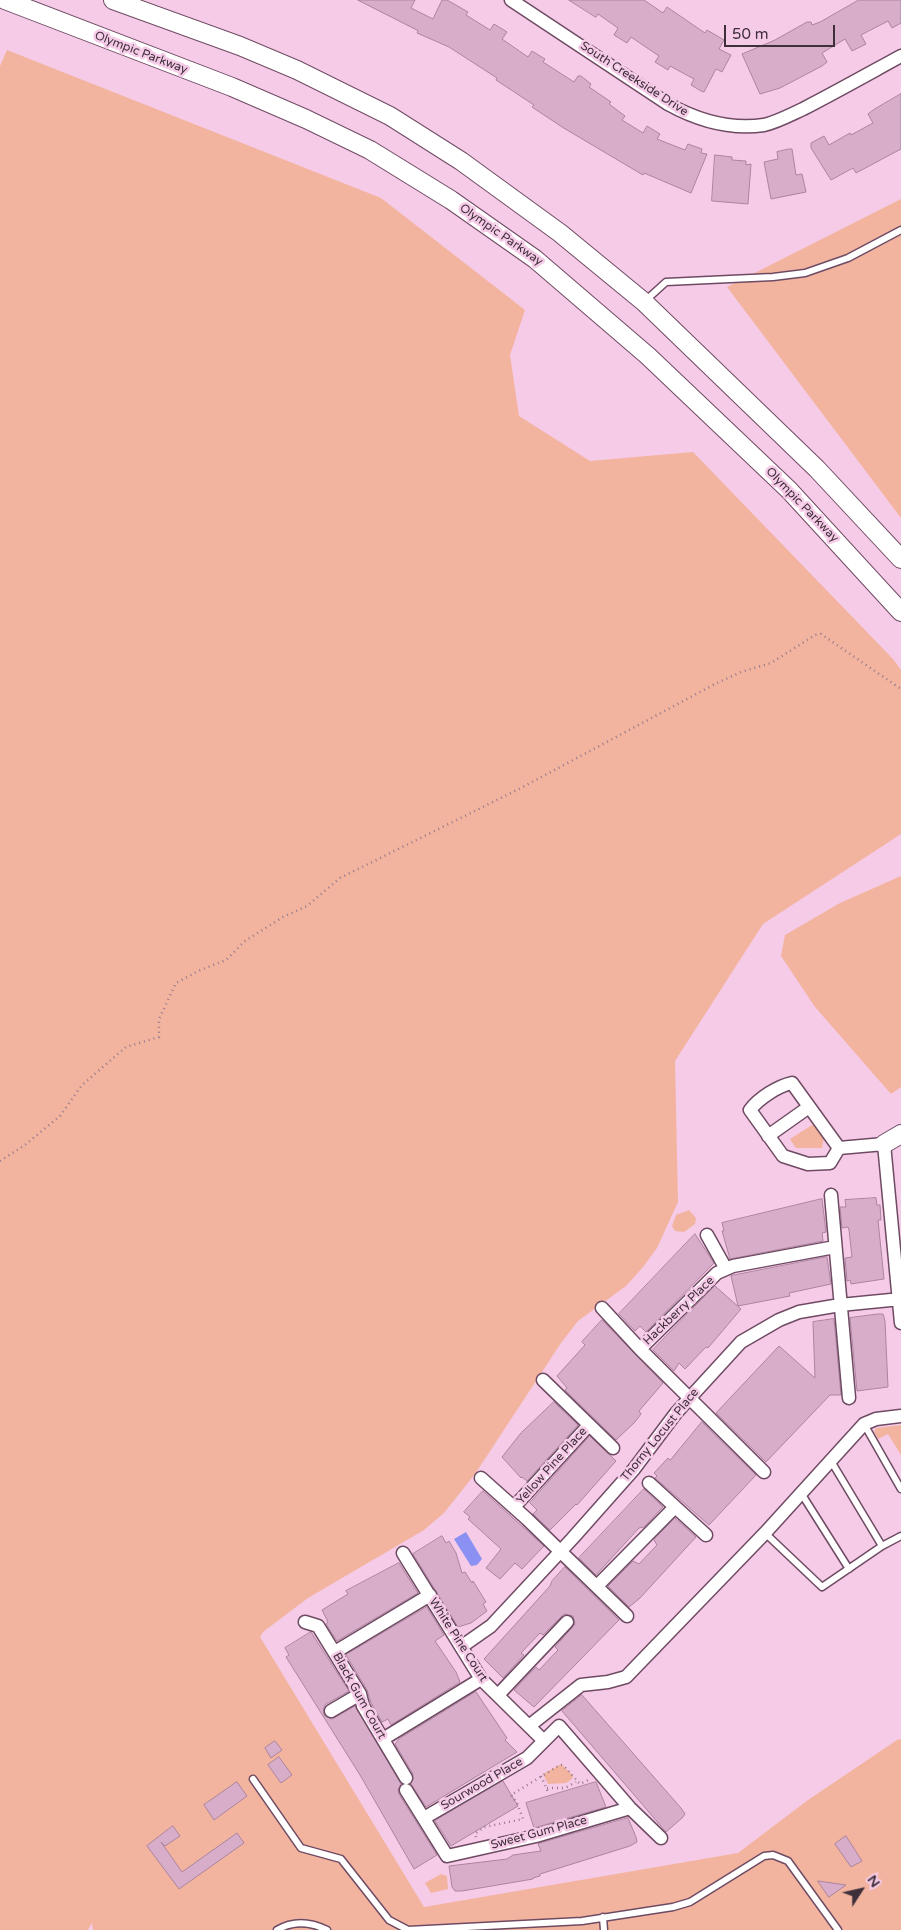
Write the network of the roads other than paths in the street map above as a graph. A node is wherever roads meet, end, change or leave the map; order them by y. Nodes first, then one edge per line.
1 (5, 0) edge
2 (113, 0) edge
3 (511, 0) edge
4 (901, 56) edge
5 (901, 230) edge
6 (644, 302) junction
7 (901, 559) edge
8 (901, 612) edge
9 (809, 1107) junction
10 (901, 1134) edge
11 (768, 1136) junction
12 (884, 1144) junction
13 (838, 1148) junction
14 (831, 1195) dead end
15 (707, 1234) dead end
16 (836, 1247) junction
17 (726, 1269) junction
18 (900, 1300) edge
19 (840, 1305) junction
20 (602, 1308) dead end
21 (901, 1323) edge
22 (640, 1349) junction
23 (543, 1380) dead end
24 (689, 1398) junction
25 (849, 1398) dead end
26 (901, 1416) edge
27 (864, 1424) junction
28 (589, 1425) junction
29 (613, 1448) dead end
30 (831, 1461) junction
31 (764, 1472) dead end
32 (481, 1478) dead end
33 (649, 1483) dead end
34 (901, 1489) edge
35 (800, 1493) junction
36 (514, 1507) junction
37 (675, 1507) junction
38 (765, 1533) junction
39 (706, 1535) dead end
40 (901, 1536) edge
41 (882, 1546) junction
42 (561, 1551) junction
43 (404, 1554) dead end
44 (849, 1569) junction
45 (597, 1586) junction
46 (430, 1595) junction
47 (627, 1616) dead end
48 (305, 1622) dead end
49 (568, 1622) dead end
50 (461, 1647) junction
51 (335, 1652) junction
52 (480, 1680) junction
53 (360, 1694) junction
54 (498, 1695) junction
55 (331, 1711) dead end
56 (528, 1726) junction
57 (383, 1739) junction
58 (543, 1740) junction
59 (253, 1779) dead end
60 (630, 1808) junction
61 (424, 1818) junction
62 (661, 1838) dead end
63 (447, 1856) joint
64 (603, 1917) junction
65 (277, 1930) edge
66 (327, 1930) edge
67 (604, 1930) edge
68 (838, 1930) edge

1 - 8 main road, Olympic Parkway
2 - 6 main road
3 - 4 street, South Creekside Drive
5 - 6 lane
6 - 7 main road
9 - 11 street
9 - 11 street
9 - 13 street
10 - 12 main road
11 - 13 street
12 - 13 street
12 - 18 street
14 - 16 street
15 - 17 street
16 - 17 street, Hackberry Place
16 - 19 street
17 - 22 street, Hackberry Place
18 - 19 street, Thorny Locust Place
18 - 21 street
19 - 24 street, Thorny Locust Place
19 - 25 street
20 - 22 street
22 - 24 street
23 - 28 street
24 - 31 street
24 - 42 street, Thorny Locust Place
26 - 27 street
27 - 30 street
27 - 34 lane
28 - 29 street
28 - 36 street, Yellow Pine Place
30 - 35 street
30 - 41 lane
32 - 36 street
33 - 37 street
35 - 38 street
35 - 44 lane
36 - 42 street
37 - 39 street
37 - 45 street
38 - 44 lane
38 - 56 street
40 - 41 lane
41 - 44 lane
42 - 45 street
42 - 50 street, Thorny Locust Place
43 - 46 street, White Pine Court
45 - 47 street
46 - 50 street, White Pine Court
46 - 51 street
48 - 51 street, Black Gum Court
49 - 54 street
50 - 52 street, White Pine Court
51 - 53 street, Black Gum Court
52 - 54 street, White Pine Court
52 - 57 street
53 - 55 street
53 - 57 street, Black Gum Court
54 - 56 street, White Pine Court
56 - 58 street, White Pine Court
57 - 61 street, Black Gum Court
58 - 60 street, Sourwood Place
58 - 61 street, Sourwood Place
59 - 64 lane
60 - 62 street
60 - 63 street, Sweet Gum Place
61 - 63 street, Black Gum Court
64 - 67 lane
64 - 68 lane
65 - 66 lane

